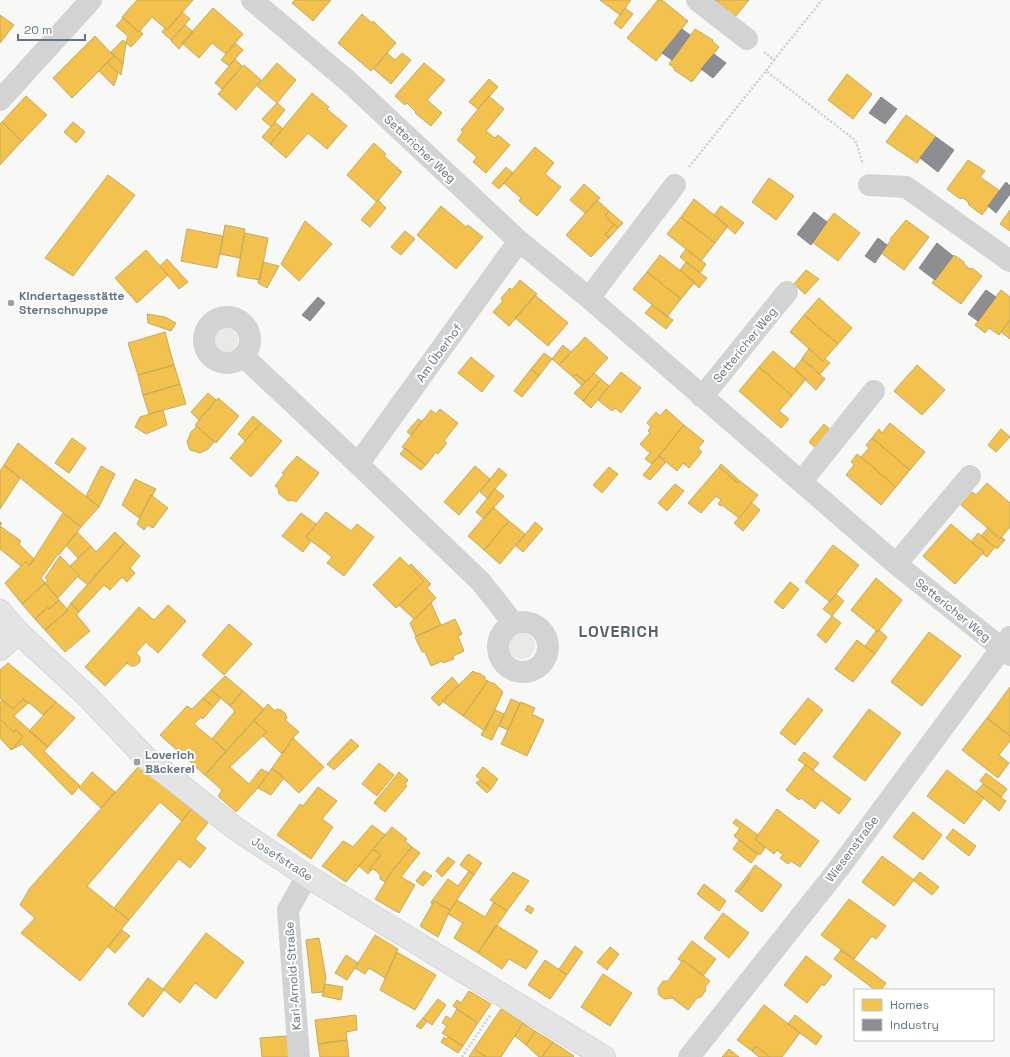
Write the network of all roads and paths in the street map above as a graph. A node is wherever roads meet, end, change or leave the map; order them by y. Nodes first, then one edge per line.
1 (91, 0) edge
2 (252, 0) edge
3 (697, 0) edge
4 (822, 0) edge
5 (747, 39) joint
6 (774, 60) junction
7 (766, 71) junction
8 (0, 100) edge
9 (675, 185) joint
10 (869, 186) joint
11 (519, 241) junction
12 (1010, 261) edge
13 (787, 292) dead end
14 (589, 298) junction
15 (243, 356) dead end
16 (874, 392) dead end
17 (702, 397) junction
18 (358, 464) junction
19 (970, 476) dead end
20 (801, 482) junction
21 (896, 564) junction
22 (0, 611) edge
23 (514, 624) dead end
24 (18, 632) junction
25 (1007, 647) edge
26 (0, 650) edge
27 (307, 876) junction
28 (503, 995) junction
29 (300, 1057) edge
30 (462, 1057) edge
31 (604, 1057) edge
32 (689, 1057) edge

1 - 8 street
2 - 11 street, Settericher Weg
3 - 5 street
4 - 6 path
5 - 6 path
6 - 7 path
7 - 9 path
7 - 10 path
9 - 14 street
10 - 12 street
11 - 14 street, Settericher Weg
11 - 18 street, Am Überhof
13 - 17 street, Settericher Weg
14 - 17 street, Settericher Weg
15 - 18 street
16 - 20 street
17 - 20 street, Settericher Weg
18 - 23 street
19 - 21 street
20 - 21 street, Settericher Weg
21 - 25 street, Settericher Weg
22 - 24 street, Josefstraße
24 - 26 street
24 - 27 street, Josefstraße
25 - 32 street, Wiesenstraße
27 - 28 street, Josefstraße
27 - 29 street, Karl-Arnold-Straße
28 - 30 path
28 - 31 street, Josefstraße

